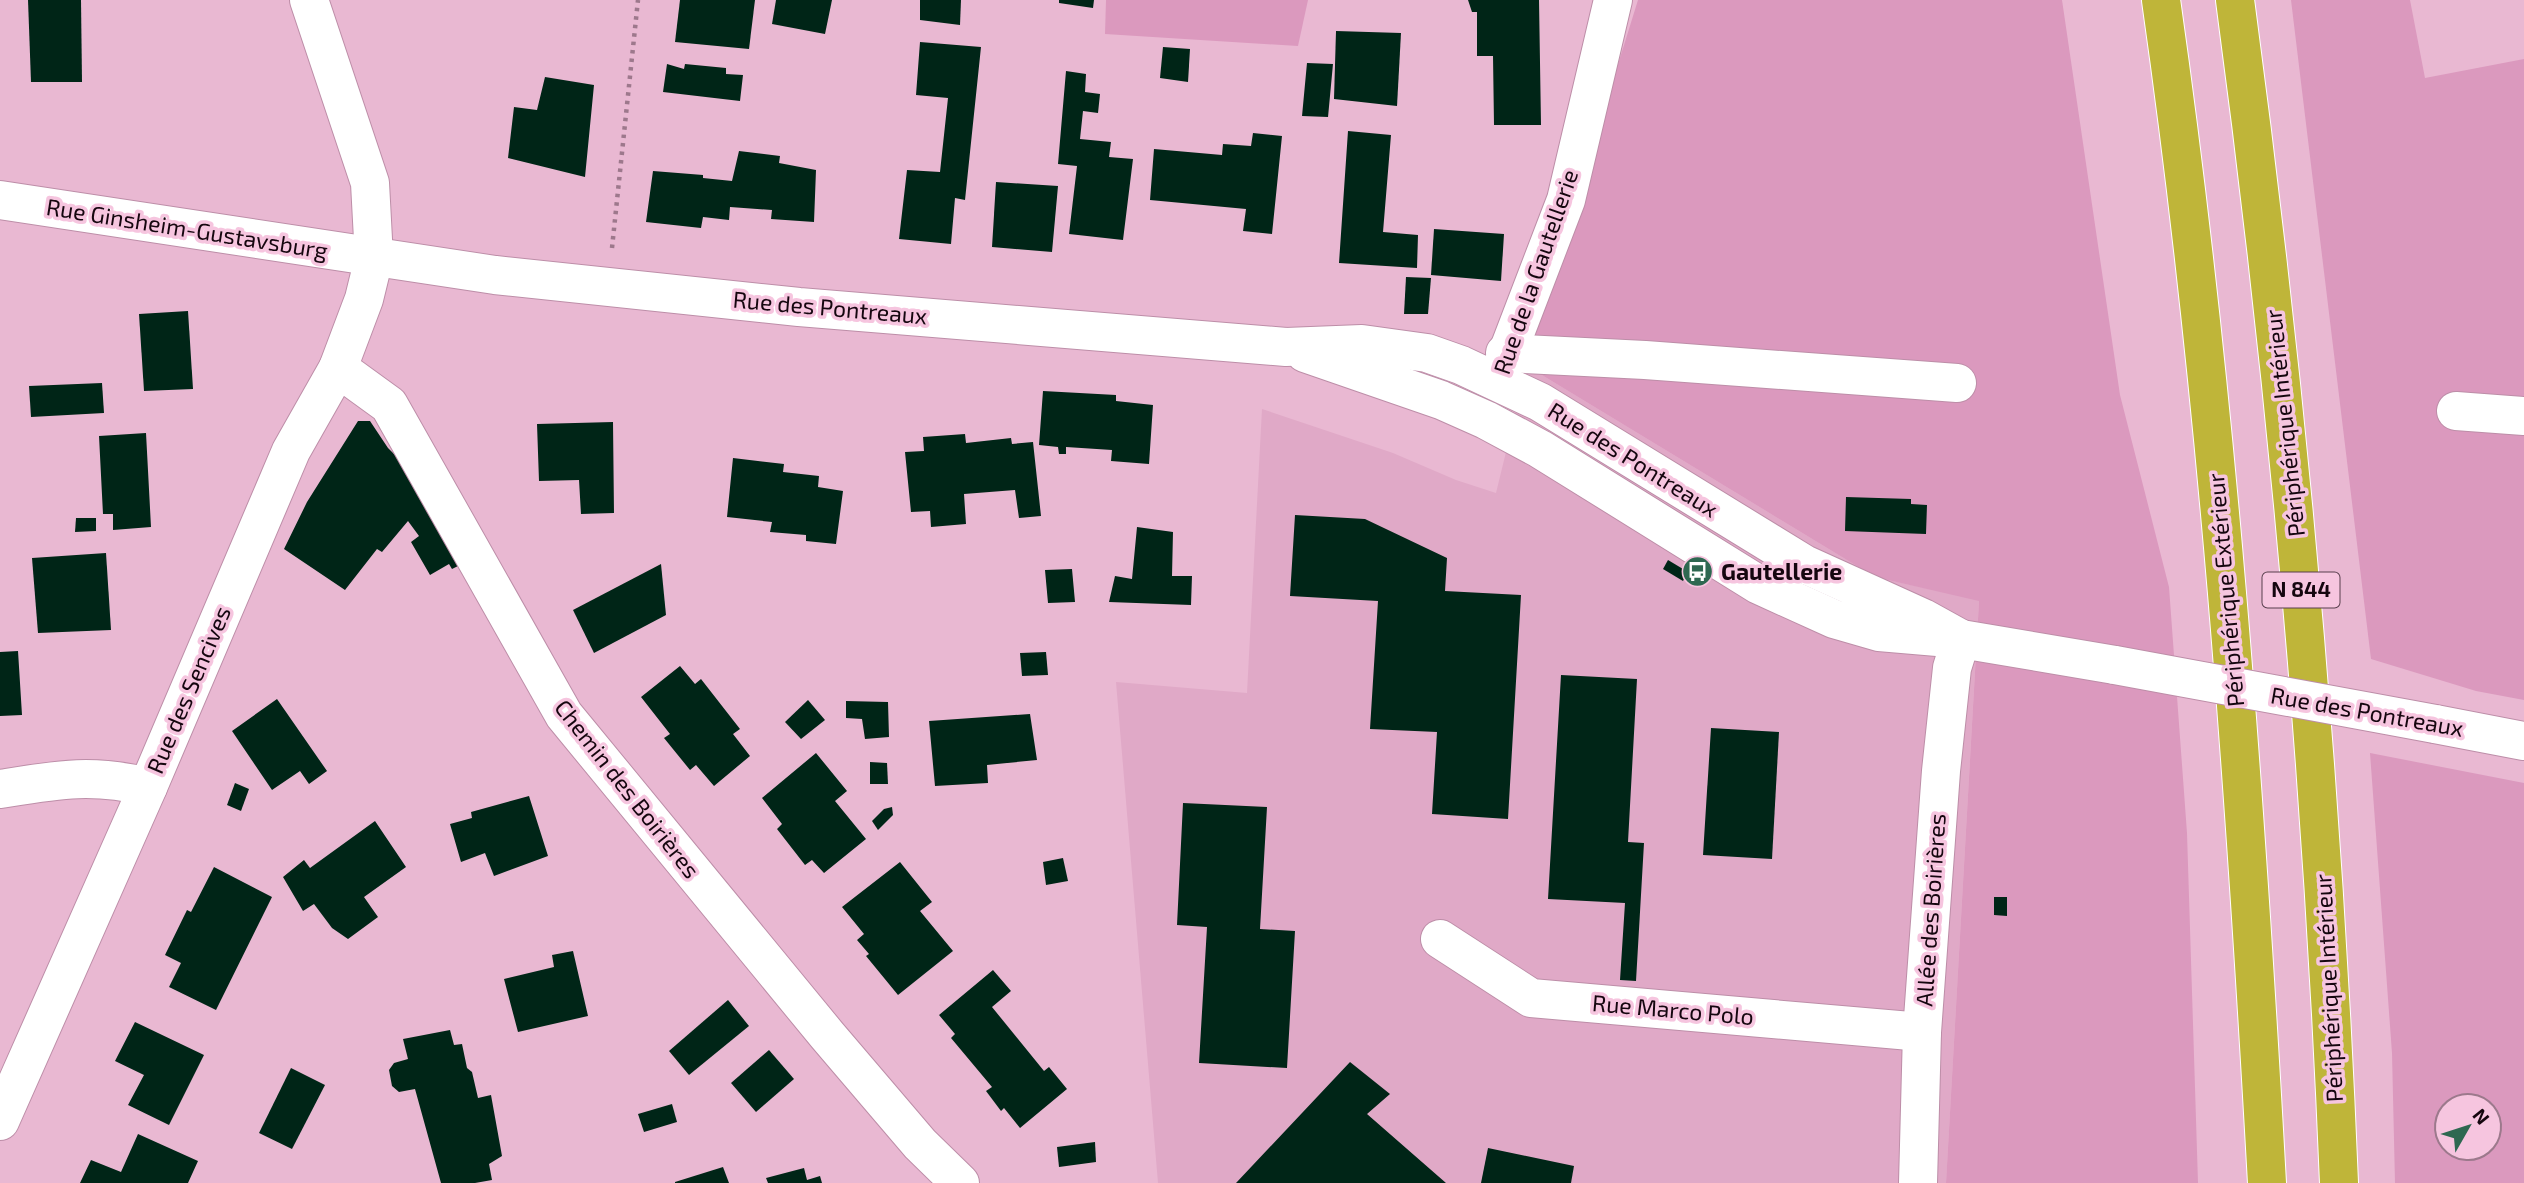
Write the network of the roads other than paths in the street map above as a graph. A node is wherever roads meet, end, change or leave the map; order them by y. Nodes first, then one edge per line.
1 (309, 0) edge
2 (1613, 0) edge
3 (2161, 0) edge
4 (2235, 0) edge
5 (0, 200) edge
6 (374, 258) junction
7 (1286, 346) junction
8 (1501, 367) junction
9 (338, 368) junction
10 (1957, 383) dead end
11 (2456, 411) dead end
12 (2524, 416) edge
13 (1486, 421) junction
14 (1961, 639) junction
15 (2524, 741) edge
16 (148, 787) junction
17 (0, 789) edge
18 (1440, 939) dead end
19 (1922, 1032) junction
20 (0, 1122) edge
21 (960, 1183) edge
22 (1918, 1183) edge
23 (2267, 1183) edge
24 (2339, 1183) edge

1 - 6 street, Rue des Sencives
2 - 8 street, Rue de la Gautellerie
3 - 23 highway, Périphérique Extérieur
4 - 24 highway, Périphérique Intérieur / N 844
5 - 6 street, Rue Ginsheim-Gustavsburg
6 - 7 street, Rue des Pontreaux
6 - 9 street, Rue des Sencives
7 - 8 street, Rue des Pontreaux
7 - 13 street, Rue des Pontreaux
8 - 10 street
8 - 13 street, Rue de la Gautellerie
8 - 14 street, Rue des Pontreaux
9 - 16 street, Rue des Sencives
9 - 21 street, Chemin des Boirières
11 - 12 street
13 - 14 street, Rue des Pontreaux
14 - 15 street, Rue des Pontreaux, bridge
14 - 19 street, Allée des Boirières
16 - 17 street
16 - 20 street, Rue des Sencives
18 - 19 street, Rue Marco Polo
19 - 22 street, Allée des Boirières

